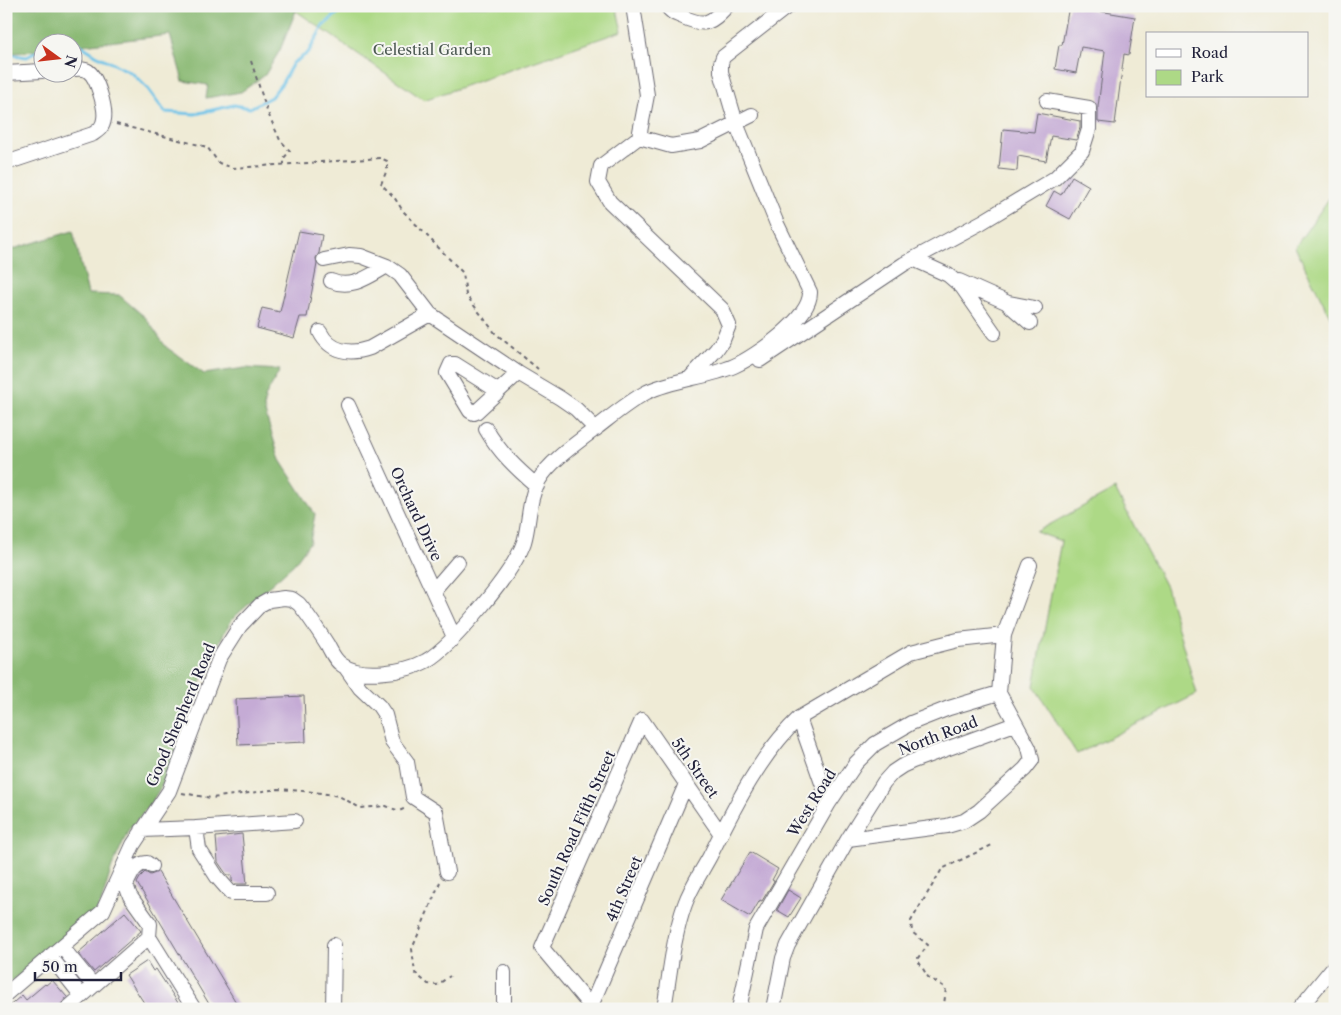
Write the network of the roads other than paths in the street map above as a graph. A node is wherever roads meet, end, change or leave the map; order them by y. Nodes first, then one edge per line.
1 (633, 6) edge
2 (667, 6) edge
3 (726, 6) edge
4 (785, 7) edge
5 (82, 69) edge
6 (32, 72) edge
7 (6, 73) edge
8 (1047, 101) dead end
9 (752, 115) dead end
10 (736, 123) junction
11 (639, 137) junction
12 (6, 163) edge
13 (913, 258) junction
14 (324, 260) dead end
15 (387, 266) junction
16 (948, 275) junction
17 (331, 281) dead end
18 (1006, 302) junction
19 (1035, 308) dead end
20 (430, 314) junction
21 (1030, 323) dead end
22 (320, 332) dead end
23 (994, 333) dead end
24 (734, 366) junction
25 (518, 373) junction
26 (690, 379) junction
27 (498, 391) dead end
28 (348, 406) dead end
29 (486, 429) dead end
30 (596, 429) junction
31 (537, 486) junction
32 (458, 562) dead end
33 (1030, 565) dead end
34 (434, 591) junction
35 (1004, 635) junction
36 (454, 636) junction
37 (346, 668) junction
38 (999, 693) junction
39 (799, 718) junction
40 (642, 720) joint
41 (1015, 724) junction
42 (686, 784) junction
43 (829, 803) junction
44 (295, 821) dead end
45 (196, 828) junction
46 (142, 830) junction
47 (721, 834) junction
48 (848, 839) junction
49 (151, 866) dead end
50 (447, 872) road end
51 (268, 893) dead end
52 (149, 937) junction
53 (334, 945) dead end
54 (62, 947) junction
55 (50, 956) junction
56 (1335, 965) edge
57 (504, 972) dead end
58 (93, 985) junction
59 (6, 994) edge
60 (82, 995) junction
61 (592, 1007) edge
62 (67, 1009) edge
63 (194, 1009) edge
64 (333, 1009) edge
65 (504, 1009) edge
66 (664, 1009) edge
67 (739, 1009) edge
68 (773, 1009) edge
69 (1299, 1009) edge

1 - 11 street
2 - 3 street
4 - 10 street
5 - 12 street
6 - 7 street
8 - 13 street
9 - 10 street
10 - 11 street
10 - 24 street
11 - 26 street
13 - 16 street
13 - 24 street
14 - 15 street
15 - 17 street
15 - 20 street
16 - 18 street
16 - 23 street
18 - 19 street
18 - 21 street
20 - 22 street
20 - 25 street
24 - 26 street
25 - 27 street
25 - 30 street
26 - 30 street
28 - 34 street, Orchard Drive
29 - 31 street
30 - 31 street
31 - 36 street
32 - 34 street
33 - 35 street
34 - 36 street, Orchard Drive
35 - 38 street
35 - 39 street
36 - 37 street
37 - 46 street, Good Shepherd Road
37 - 50 street
38 - 41 street
38 - 43 street, West Road
39 - 43 street
39 - 47 street
40 - 42 street, 5th Street
40 - 61 street, South Road Fifth Street
41 - 48 street, North Road
41 - 48 street
42 - 47 street, 5th Street
42 - 61 street, 4th Street
43 - 67 street, West Road
44 - 45 street
45 - 46 street
45 - 51 street
46 - 54 street, Good Shepherd Road
47 - 66 street
48 - 68 street, North Road
49 - 52 street
52 - 58 street
52 - 63 street
53 - 64 street
54 - 55 street, Good Shepherd Road
54 - 58 street
55 - 59 street, Good Shepherd Road
55 - 60 street
56 - 69 street
57 - 65 street
58 - 60 street
60 - 62 street

